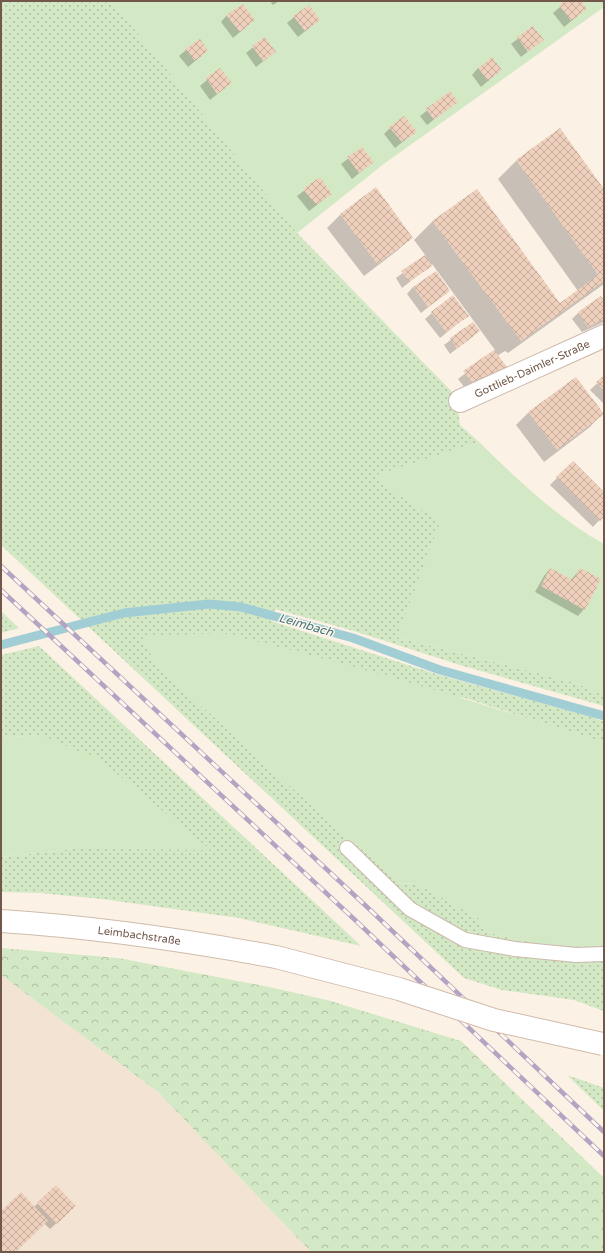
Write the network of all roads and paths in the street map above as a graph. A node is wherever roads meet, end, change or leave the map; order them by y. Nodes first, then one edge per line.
1 (604, 336) edge
2 (460, 402) dead end
3 (347, 848) dead end
4 (1, 921) edge
5 (604, 954) edge
6 (604, 1044) edge

1 - 2 street, Gottlieb-Daimler-Straße
3 - 5 lane
4 - 6 street, Leimbachstraße, bridge

